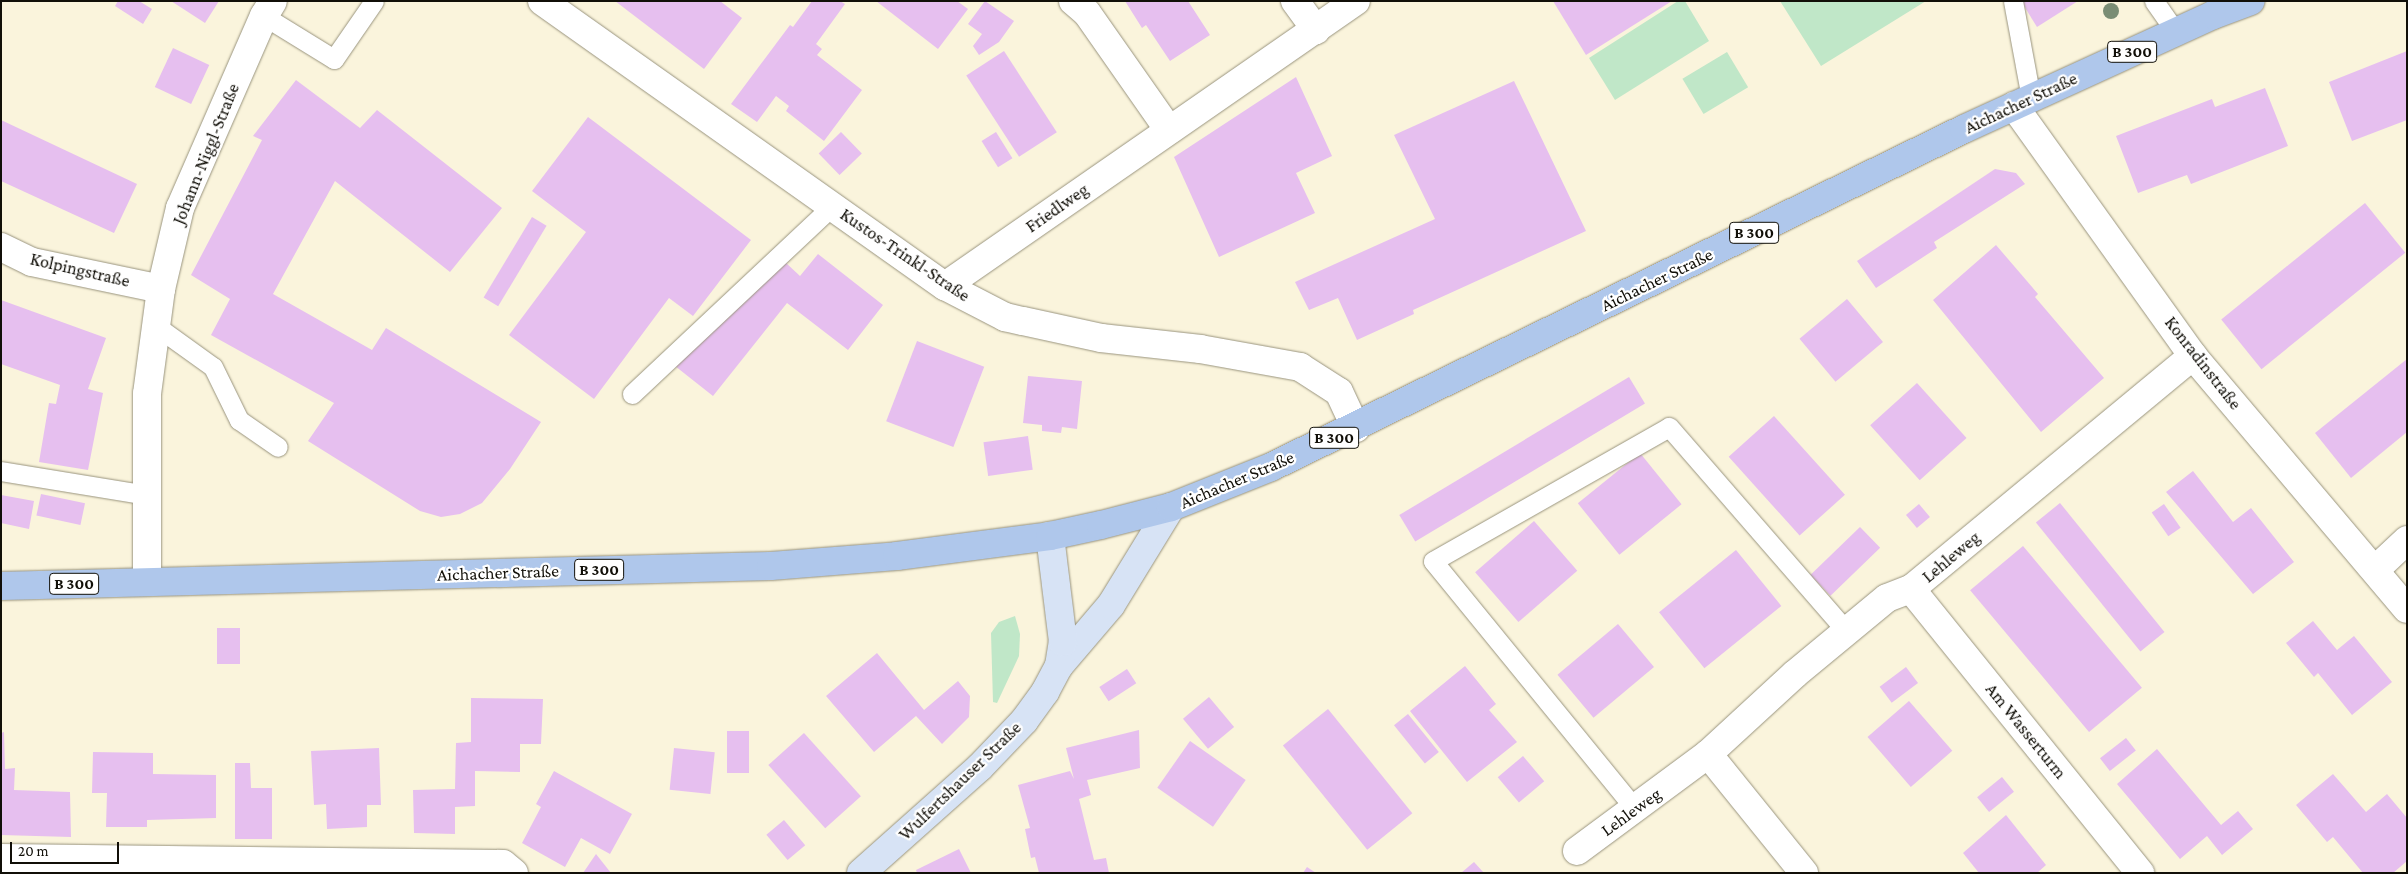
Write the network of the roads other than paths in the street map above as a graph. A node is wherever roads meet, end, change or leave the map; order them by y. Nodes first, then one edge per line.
1 (374, 1) edge
2 (542, 1) edge
3 (1073, 1) edge
4 (1295, 1) edge
5 (1356, 1) edge
6 (2013, 1) edge
7 (2154, 1) edge
8 (2251, 1) edge
9 (268, 8) edge
10 (2211, 8) edge
11 (1316, 30) junction
12 (2176, 32) junction
13 (2022, 102) junction
14 (1169, 130) junction
15 (832, 206) junction
16 (1, 247) edge
17 (946, 286) junction
18 (161, 289) junction
19 (156, 326) junction
20 (2193, 356) junction
21 (632, 394) dead end
22 (1356, 428) junction
23 (278, 447) dead end
24 (1, 471) edge
25 (148, 495) junction
26 (1171, 507) junction
27 (1050, 536) junction
28 (2407, 540) edge
29 (2375, 570) junction
30 (147, 582) junction
31 (1, 586) edge
32 (1911, 589) junction
33 (2407, 609) edge
34 (1847, 632) junction
35 (1059, 666) junction
36 (1708, 754) junction
37 (1636, 810) junction
38 (1577, 851) dead end
39 (1, 858) edge
40 (122, 865) edge
41 (514, 873) edge
42 (861, 873) edge
43 (1804, 873) edge
44 (2140, 873) edge

1 - 9 lane
2 - 15 street, Kustos-Trinkl-Straße
3 - 14 street
4 - 11 street
5 - 11 street, Friedlweg
6 - 13 lane
7 - 12 lane
8 - 10 main road, Aichacher Straße / B 300
9 - 18 street, Johann-Niggl-Straße
10 - 12 main road, Aichacher Straße / B 300
11 - 14 street, Friedlweg
12 - 13 main road, Aichacher Straße / B 300
13 - 20 street, Konradinstraße
13 - 22 main road, Aichacher Straße / B 300
14 - 17 street, Friedlweg
15 - 17 street, Kustos-Trinkl-Straße
15 - 21 lane
16 - 18 street, Kolpingstraße
17 - 22 street, Kustos-Trinkl-Straße
18 - 19 street, Johann-Niggl-Straße
19 - 23 lane
19 - 25 street, Johann-Niggl-Straße
20 - 29 street, Konradinstraße
20 - 32 street, Lehleweg
22 - 26 main road, Aichacher Straße / B 300
24 - 25 lane
25 - 30 street, Johann-Niggl-Straße
26 - 27 main road, Aichacher Straße / B 300
26 - 35 main road, Aichacher Straße
27 - 30 main road, Aichacher Straße / B 300
27 - 35 main road, Wulfertshauser Straße
28 - 29 street
29 - 33 street, Konradinstraße
30 - 31 main road, Aichacher Straße / B 300
32 - 34 street, Lehleweg
32 - 44 street, Am Wasserturm
34 - 36 street, Lehleweg
34 - 37 lane
35 - 42 main road, Wulfertshauser Straße
36 - 37 street, Lehleweg
36 - 43 street
37 - 38 street, Lehleweg
39 - 40 street
40 - 41 street

